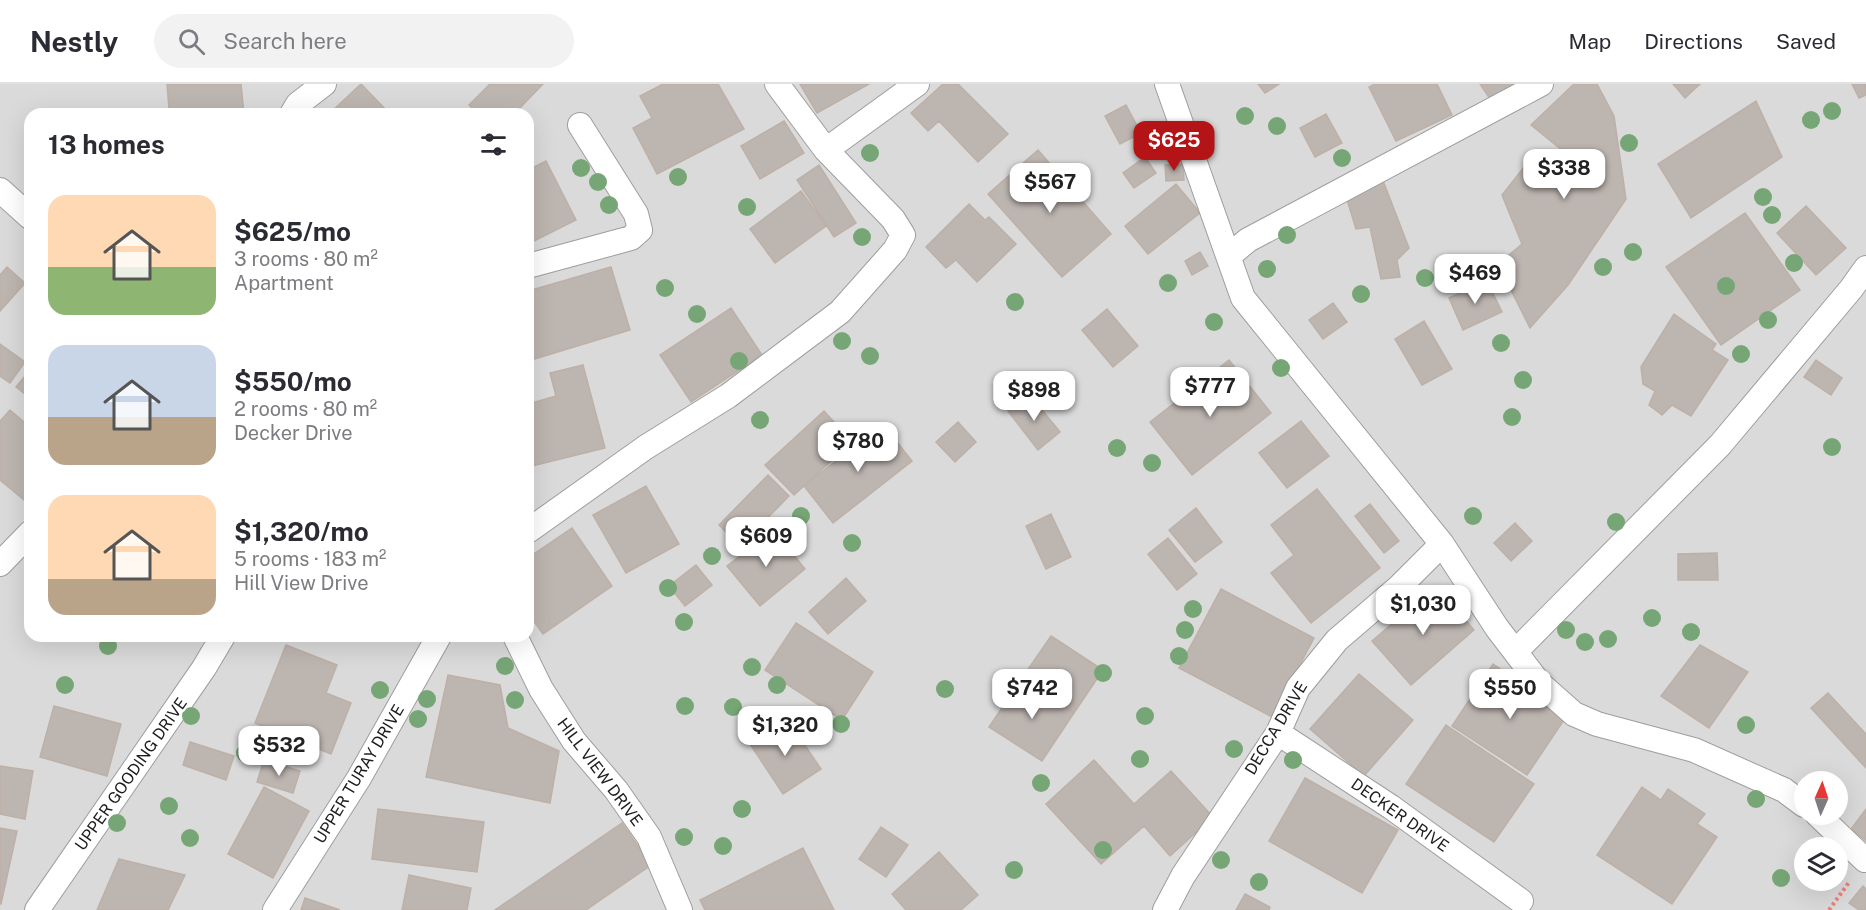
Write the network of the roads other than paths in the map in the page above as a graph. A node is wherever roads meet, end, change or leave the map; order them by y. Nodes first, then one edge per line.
1 (324, 84) edge
2 (777, 84) edge
3 (917, 84) edge
4 (1167, 84) edge
5 (1541, 84) edge
6 (296, 108) edge
7 (580, 125) dead end
8 (825, 150) junction
9 (0, 190) edge
10 (24, 212) edge
11 (1230, 255) junction
12 (534, 264) edge
13 (1866, 268) edge
14 (534, 527) edge
15 (24, 539) edge
16 (1442, 544) junction
17 (0, 564) edge
18 (219, 642) edge
19 (436, 642) edge
20 (518, 642) edge
21 (1516, 651) junction
22 (1278, 732) junction
23 (1794, 798) edge
24 (1828, 825) edge
25 (1865, 860) edge
26 (1521, 901) dead end
27 (37, 910) edge
28 (275, 910) edge
29 (680, 910) edge
30 (1165, 910) edge

1 - 6 street
2 - 8 street
3 - 8 street
4 - 11 street
5 - 11 street
7 - 12 street
8 - 14 street
9 - 10 street
11 - 16 street
13 - 21 street
15 - 17 street
16 - 21 street
16 - 22 street, DECCA DRIVE
18 - 27 street, UPPER GOODING DRIVE
19 - 28 street, UPPER TURAY DRIVE
20 - 29 street, HILL VIEW DRIVE
21 - 23 street
22 - 26 street, DECKER DRIVE
22 - 30 street, DECCA DRIVE
24 - 25 street

